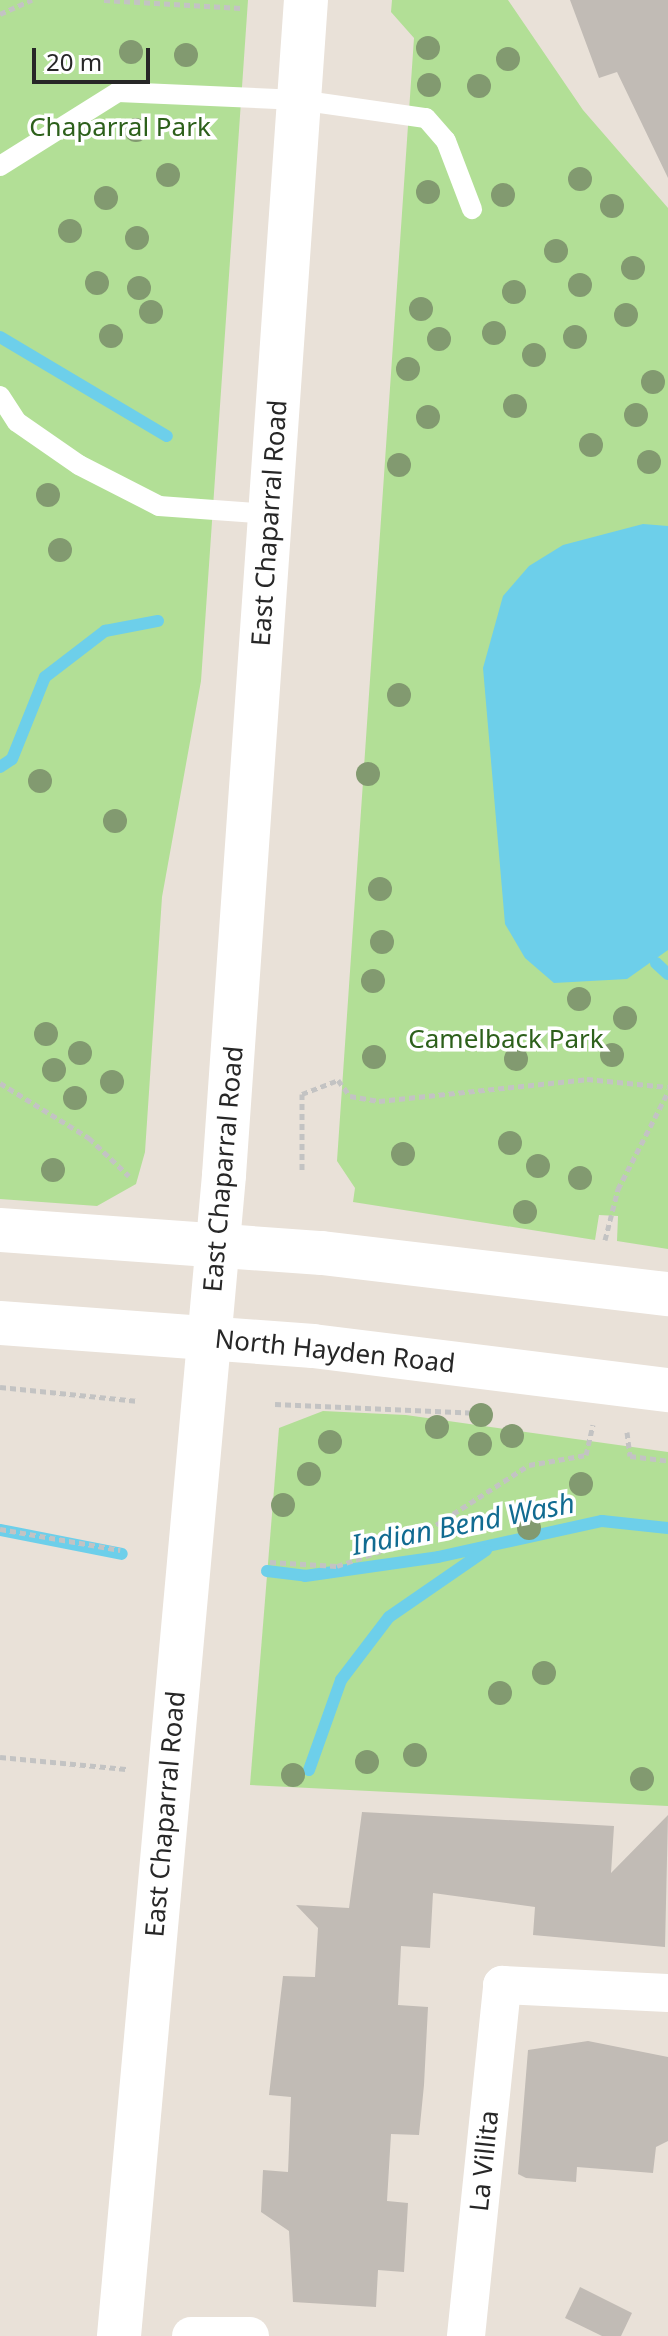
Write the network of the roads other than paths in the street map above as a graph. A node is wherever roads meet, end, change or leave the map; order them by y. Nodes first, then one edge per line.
1 (306, 0) edge
2 (299, 100) junction
3 (0, 166) edge
4 (472, 209) dead end
5 (0, 396) edge
6 (270, 514) junction
7 (0, 1230) edge
8 (217, 1244) junction
9 (668, 1294) edge
10 (0, 1323) edge
11 (208, 1338) junction
12 (668, 1390) edge
13 (668, 1993) edge
14 (127, 2326) edge
15 (191, 2336) edge
16 (250, 2336) edge
17 (466, 2336) edge

1 - 2 main road, East Chaparral Road
2 - 3 lane
2 - 4 lane
2 - 6 main road, East Chaparral Road
5 - 6 lane
6 - 8 main road, East Chaparral Road
7 - 8 main road
8 - 9 main road
8 - 11 main road, East Chaparral Road
10 - 11 main road, North Hayden Road
11 - 12 main road, North Hayden Road
11 - 14 main road, East Chaparral Road
13 - 17 street, La Villita
15 - 16 street

